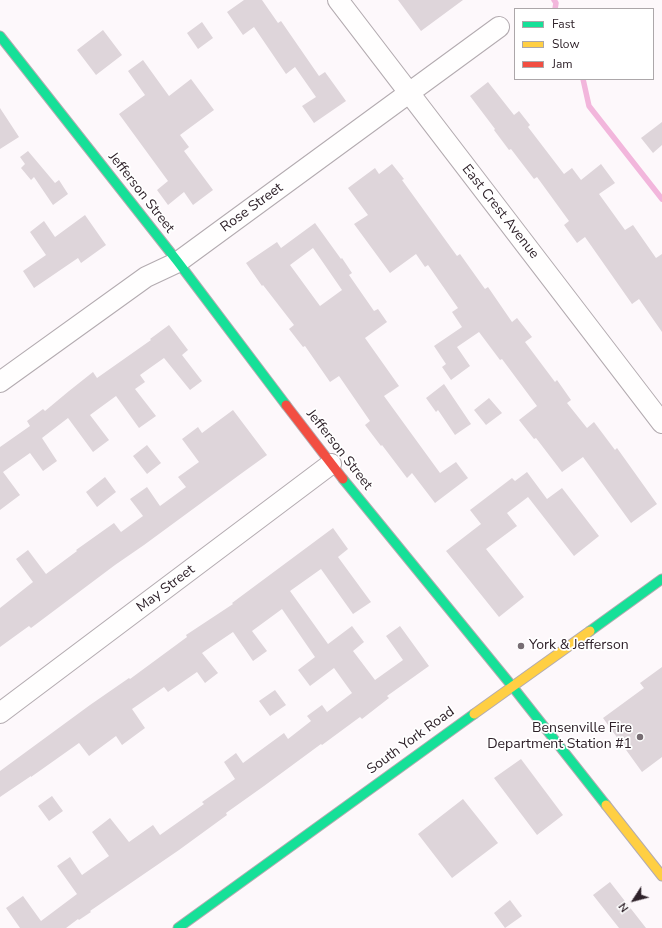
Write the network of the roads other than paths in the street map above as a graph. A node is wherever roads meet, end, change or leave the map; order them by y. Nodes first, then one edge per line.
1 (338, 0) edge
2 (499, 27) dead end
3 (1, 40) edge
4 (409, 93) junction
5 (178, 262) junction
6 (0, 382) edge
7 (662, 423) edge
8 (331, 464) junction
9 (662, 579) edge
10 (512, 686) junction
11 (0, 713) edge
12 (662, 876) edge
13 (178, 928) edge

1 - 4 street, East Crest Avenue
2 - 4 street, Rose Street
3 - 5 street, Jefferson Street
4 - 5 street, Rose Street
4 - 7 street, East Crest Avenue
5 - 6 street, Rose Street
5 - 8 street, Jefferson Street
8 - 10 street, Jefferson Street
8 - 11 street, May Street
9 - 10 street, South York Road
10 - 12 street, Jefferson Street
10 - 13 street, South York Road

